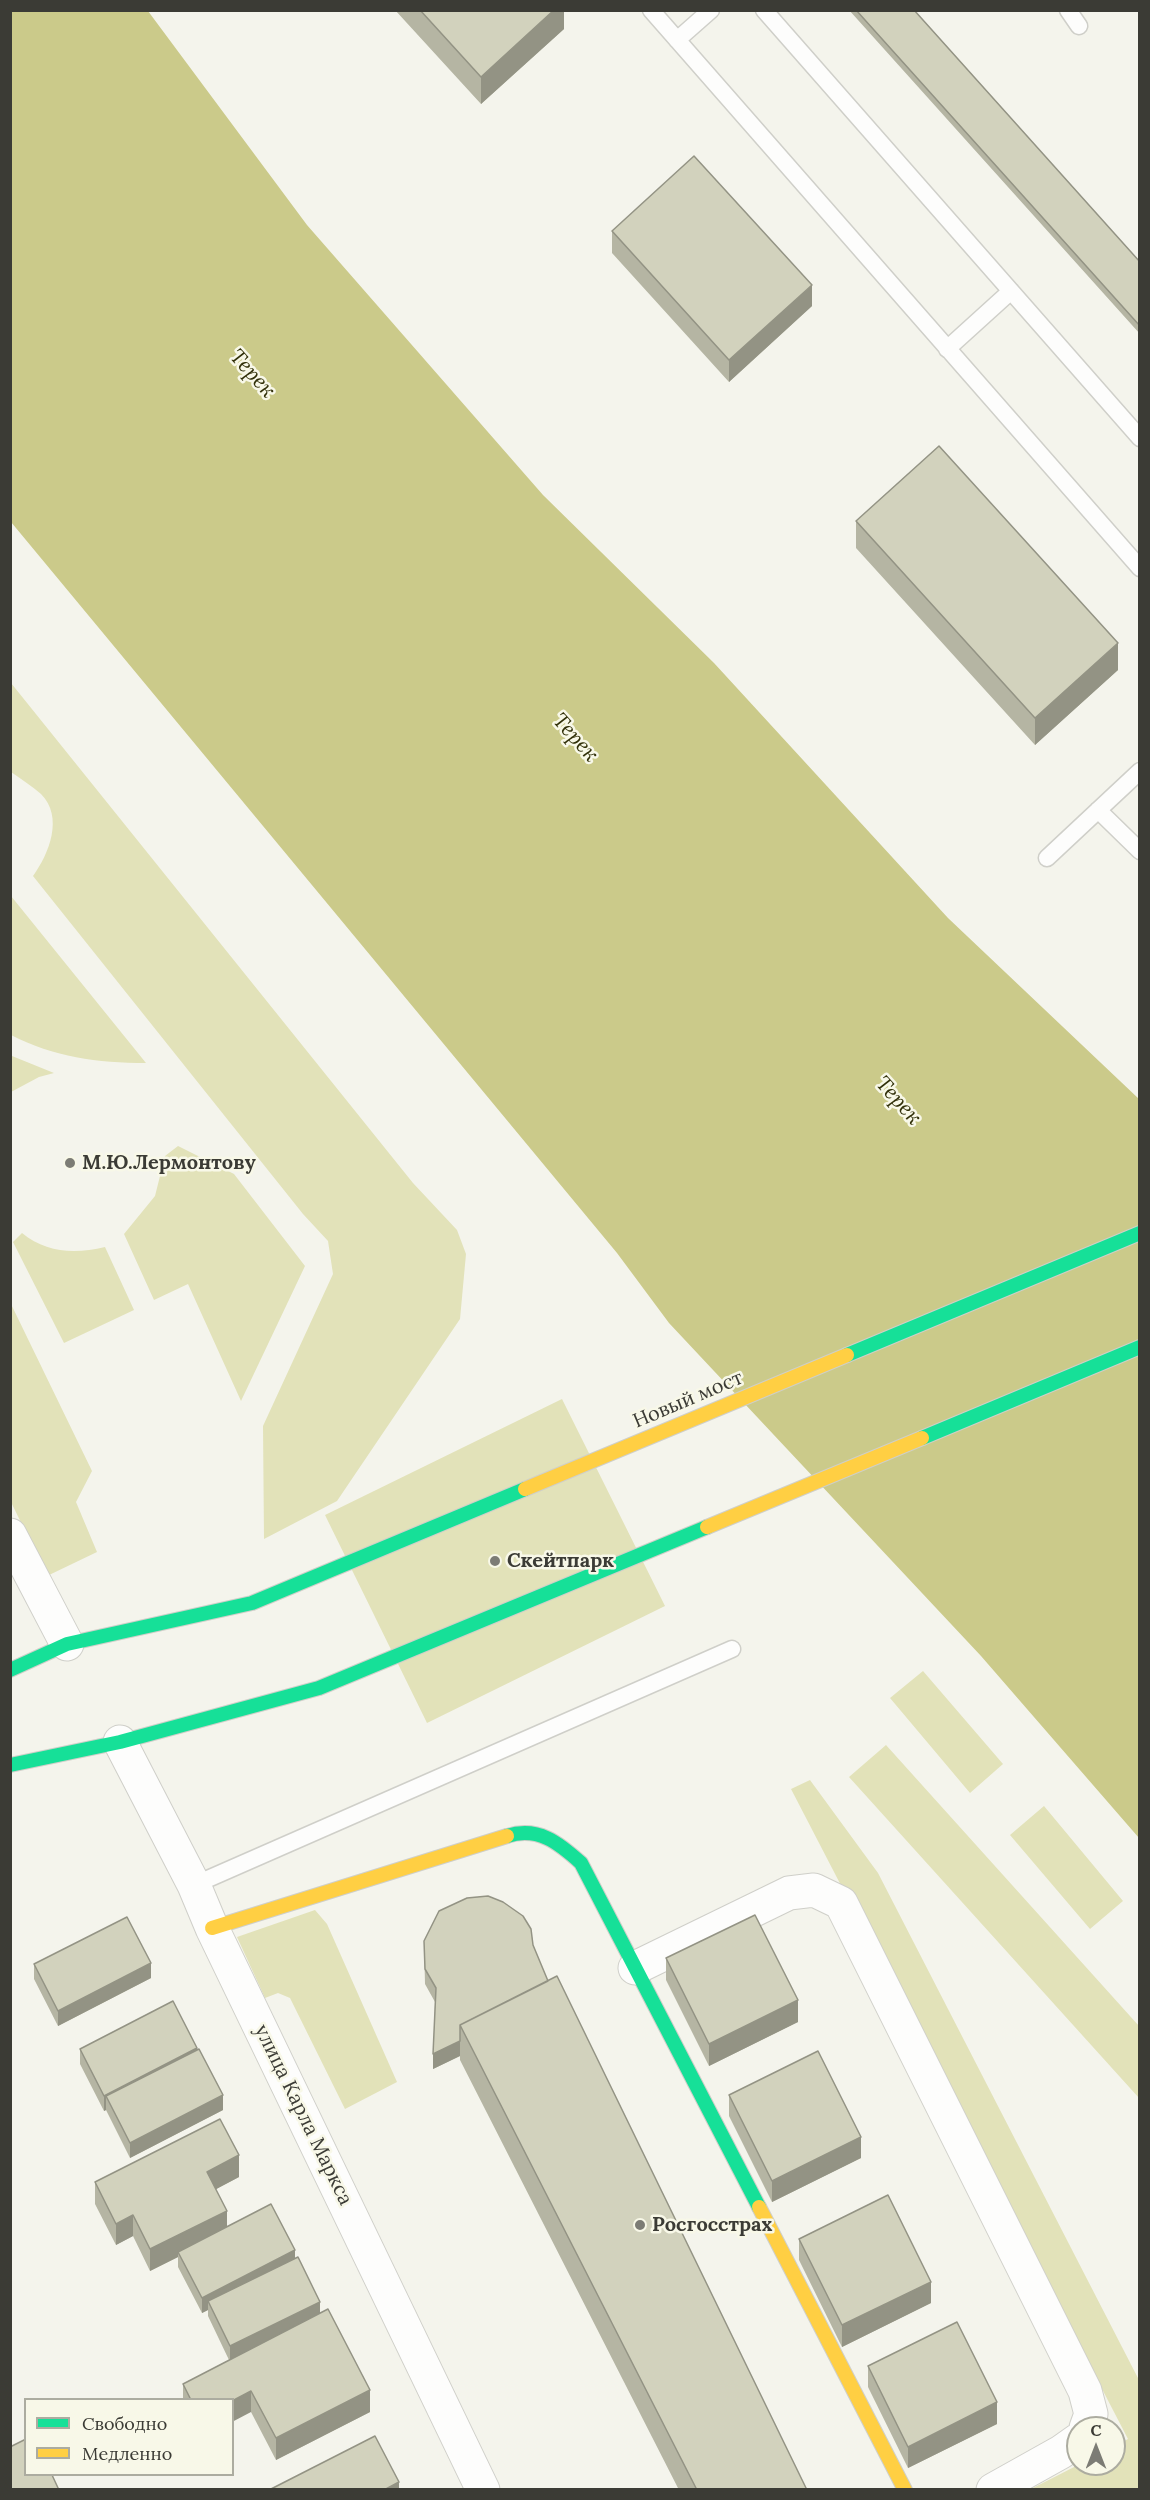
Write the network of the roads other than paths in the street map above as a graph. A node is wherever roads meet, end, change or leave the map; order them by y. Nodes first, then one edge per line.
1 (651, 10) edge
2 (711, 10) edge
3 (764, 10) edge
4 (1068, 10) edge
5 (1079, 26) dead end
6 (677, 40) junction
7 (1011, 291) junction
8 (946, 348) junction
9 (1140, 438) edge
10 (1140, 568) edge
11 (1140, 771) edge
12 (1098, 810) junction
13 (1140, 851) edge
14 (1047, 858) dead end
15 (1140, 1233) edge
16 (1140, 1347) edge
17 (10, 1535) edge
18 (68, 1644) junction
19 (732, 1649) dead end
20 (10, 1670) edge
21 (120, 1742) junction
22 (10, 1765) edge
23 (194, 1885) junction
24 (212, 1928) junction
25 (635, 1968) junction
26 (1090, 2416) edge
27 (1066, 2448) edge
28 (483, 2490) edge
29 (905, 2490) edge
30 (993, 2490) edge

1 - 6 lane
2 - 6 lane
3 - 7 lane
4 - 5 lane
6 - 8 lane
7 - 8 lane
7 - 9 lane
8 - 10 lane
11 - 12 lane
12 - 13 lane
12 - 14 lane
15 - 18 main road, Новый мост
16 - 21 main road
17 - 18 street
18 - 20 main road, Новый мост
19 - 23 lane
21 - 22 main road
21 - 23 street, улица Карла Маркса
23 - 24 street, улица Карла Маркса
24 - 25 main road
24 - 28 street, улица Карла Маркса
25 - 26 street
25 - 29 main road
27 - 30 street

